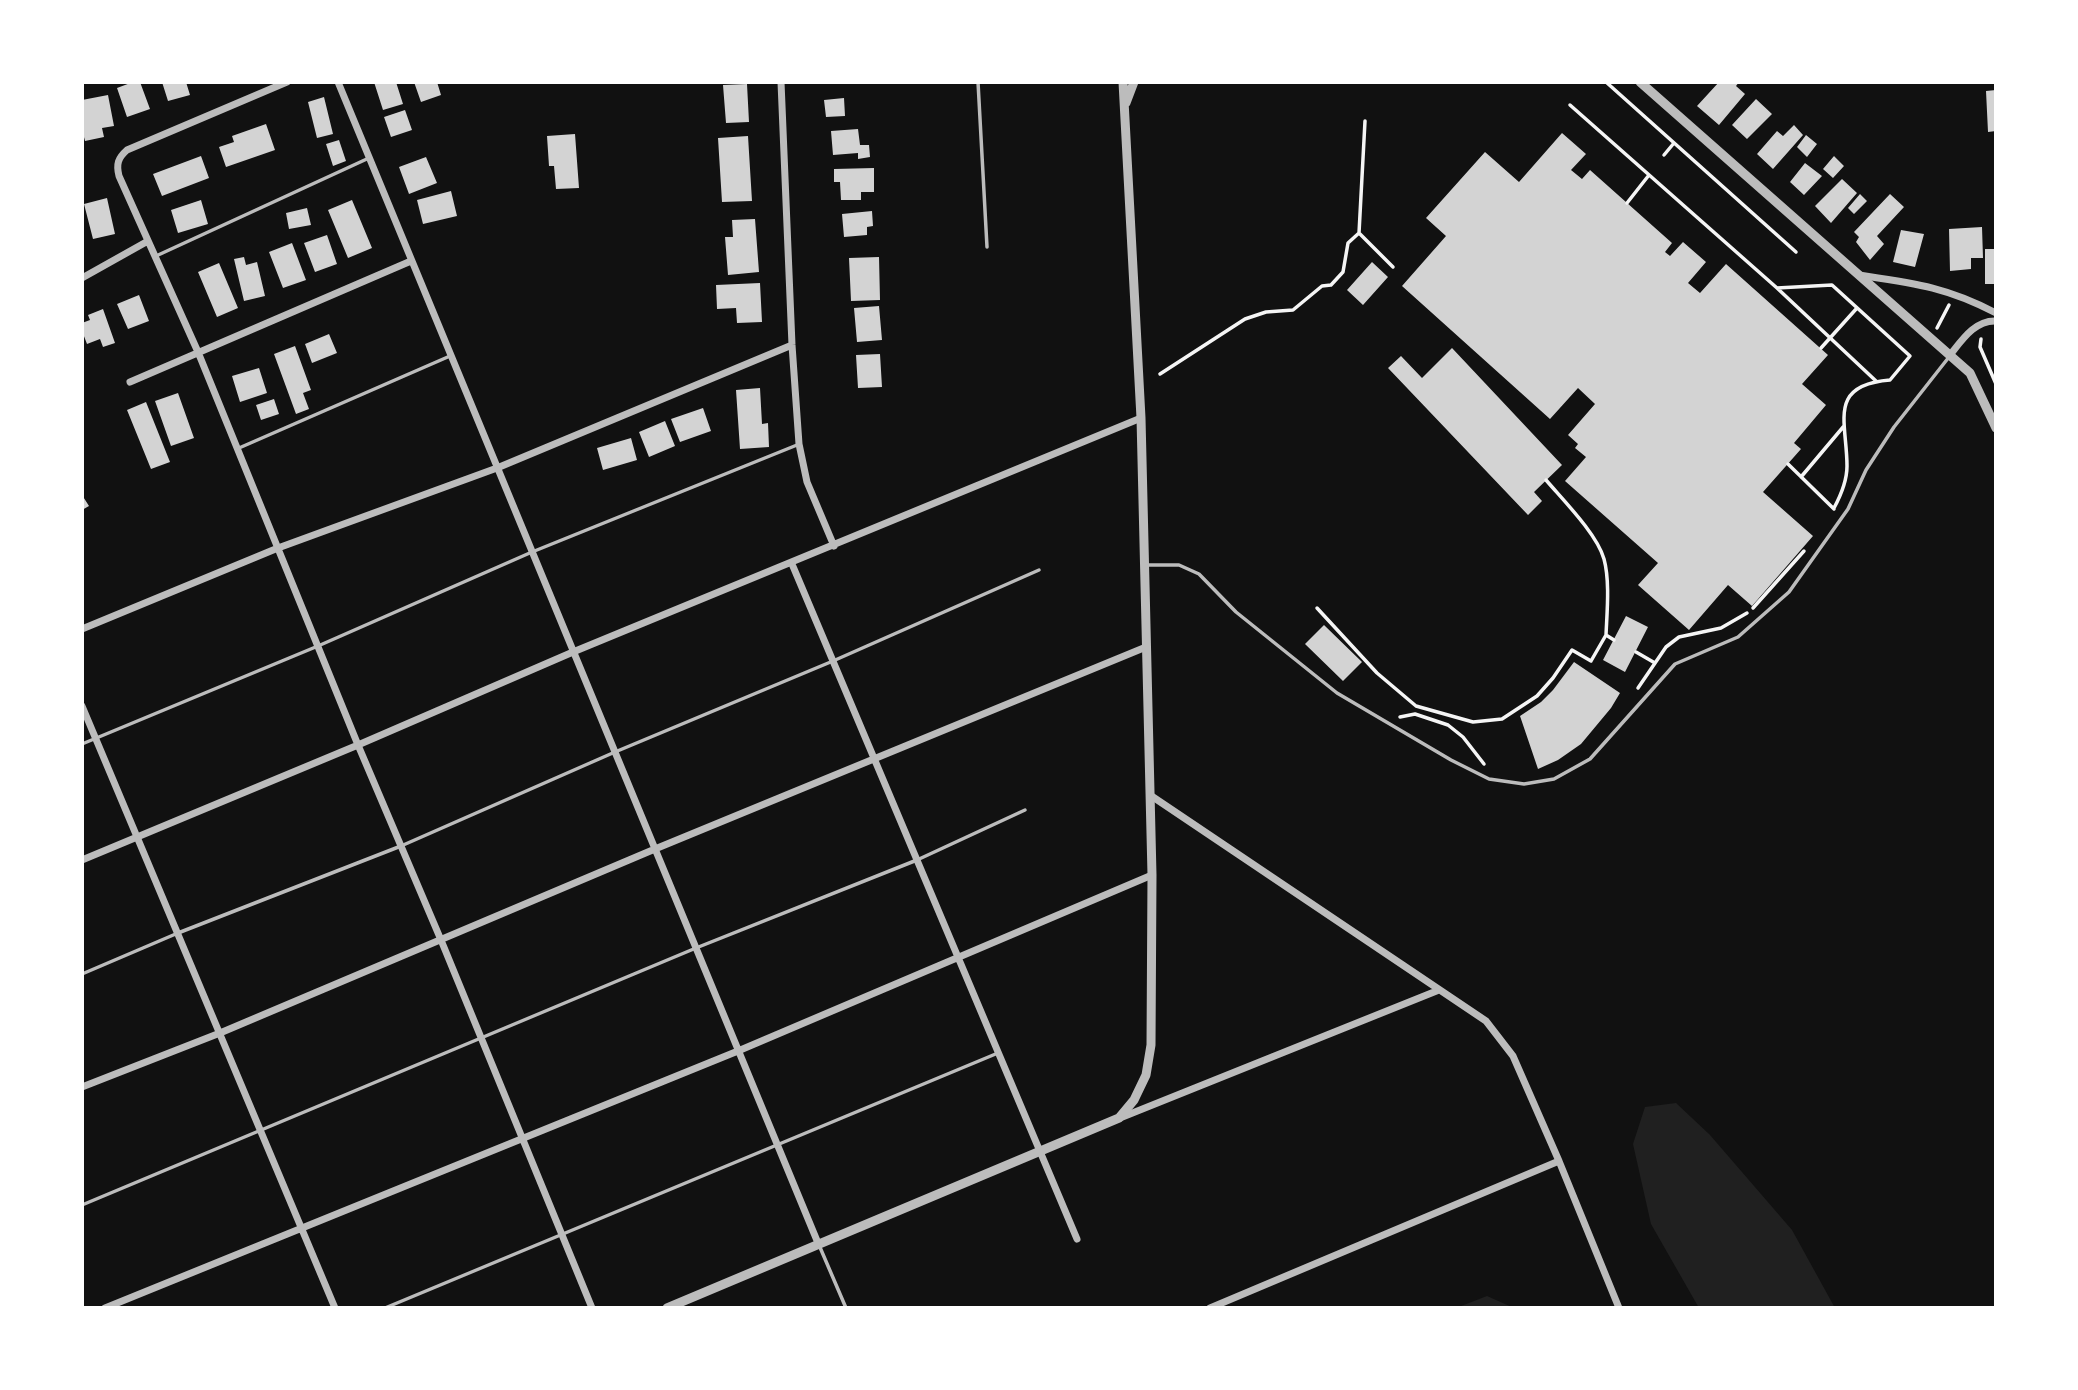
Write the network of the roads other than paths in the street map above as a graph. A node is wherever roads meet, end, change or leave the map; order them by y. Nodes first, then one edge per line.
1 (287, 82) edge
2 (338, 82) edge
3 (781, 82) edge
4 (978, 82) edge
5 (1123, 82) edge
6 (1134, 82) edge
7 (1640, 82) edge
8 (1124, 108) junction
9 (369, 158) junction
10 (148, 241) junction
11 (987, 247) dead end
12 (156, 256) junction
13 (411, 261) junction
14 (1860, 275) junction
15 (82, 278) edge
16 (1996, 313) edge
17 (1996, 321) edge
18 (792, 345) junction
19 (198, 352) junction
20 (451, 355) junction
21 (1950, 355) junction
22 (130, 382) dead end
23 (1141, 418) junction
24 (1996, 428) edge
25 (799, 444) junction
26 (237, 449) junction
27 (497, 468) junction
28 (834, 546) junction
29 (278, 548) junction
30 (532, 552) junction
31 (792, 564) junction
32 (1144, 565) junction
33 (1039, 570) dead end
34 (82, 629) edge
35 (318, 646) junction
36 (1146, 647) junction
37 (573, 652) junction
38 (833, 661) junction
39 (82, 706) edge
40 (96, 738) junction
41 (82, 744) edge
42 (358, 745) junction
43 (615, 752) junction
44 (874, 759) junction
45 (1150, 795) junction
46 (1025, 810) dead end
47 (138, 837) junction
48 (401, 846) junction
49 (655, 849) junction
50 (917, 859) junction
51 (82, 860) edge
52 (1152, 875) junction
53 (178, 933) junction
54 (441, 940) junction
55 (696, 948) junction
56 (958, 957) junction
57 (82, 974) edge
58 (1439, 990) junction
59 (220, 1033) junction
60 (481, 1038) junction
61 (738, 1051) junction
62 (999, 1053) junction
63 (82, 1087) edge
64 (1119, 1118) junction
65 (260, 1130) junction
66 (522, 1139) junction
67 (778, 1146) junction
68 (1040, 1153) junction
69 (1559, 1161) junction
70 (82, 1205) edge
71 (302, 1229) junction
72 (562, 1235) junction
73 (1077, 1239) dead end
74 (818, 1243) junction
75 (104, 1308) edge
76 (335, 1308) edge
77 (385, 1308) edge
78 (592, 1308) edge
79 (667, 1308) edge
80 (846, 1308) edge
81 (1210, 1308) edge
82 (1619, 1308) edge

1 - 10 street
2 - 9 street
3 - 18 street
4 - 11 lane
5 - 8 street
6 - 8 street
7 - 14 street
8 - 23 street
9 - 12 lane
9 - 13 street
10 - 12 street
10 - 15 street
12 - 19 street
13 - 19 street
13 - 20 street
14 - 16 street
14 - 21 street
17 - 21 street
18 - 25 street
18 - 27 street
19 - 22 street
19 - 26 street
20 - 26 lane
20 - 27 street
21 - 24 street
21 - 32 lane
23 - 28 street
23 - 32 street
25 - 28 street
25 - 30 lane
26 - 29 street
27 - 29 street
27 - 30 street
28 - 31 street
29 - 34 street
29 - 35 street
30 - 35 lane
30 - 37 street
31 - 37 street
31 - 38 street
32 - 36 street
33 - 38 lane
35 - 40 lane
35 - 42 street
36 - 44 street
36 - 45 street
37 - 42 street
37 - 43 street
38 - 43 lane
38 - 44 street
39 - 40 street
40 - 41 lane
40 - 47 street
42 - 47 street
42 - 48 street
43 - 48 lane
43 - 49 street
44 - 49 street
44 - 50 street
45 - 52 street
45 - 58 street
46 - 50 lane
47 - 51 street
47 - 53 street
48 - 53 lane
48 - 54 street
49 - 54 street
49 - 55 street
50 - 55 lane
50 - 56 street
52 - 56 street
52 - 64 street
53 - 57 lane
53 - 59 street
54 - 59 street
54 - 60 street
55 - 60 lane
55 - 61 street
56 - 61 street
56 - 62 street
58 - 64 street
58 - 69 street
59 - 63 street
59 - 65 street
60 - 65 lane
60 - 66 street
61 - 66 street
61 - 67 street
62 - 67 lane
62 - 68 street
64 - 68 street
65 - 70 lane
65 - 71 street
66 - 71 street
66 - 72 street
67 - 72 lane
67 - 74 street
68 - 73 street
68 - 74 street
69 - 81 street
69 - 82 street
71 - 75 street
71 - 76 street
72 - 77 lane
72 - 78 street
74 - 79 street
74 - 80 lane

